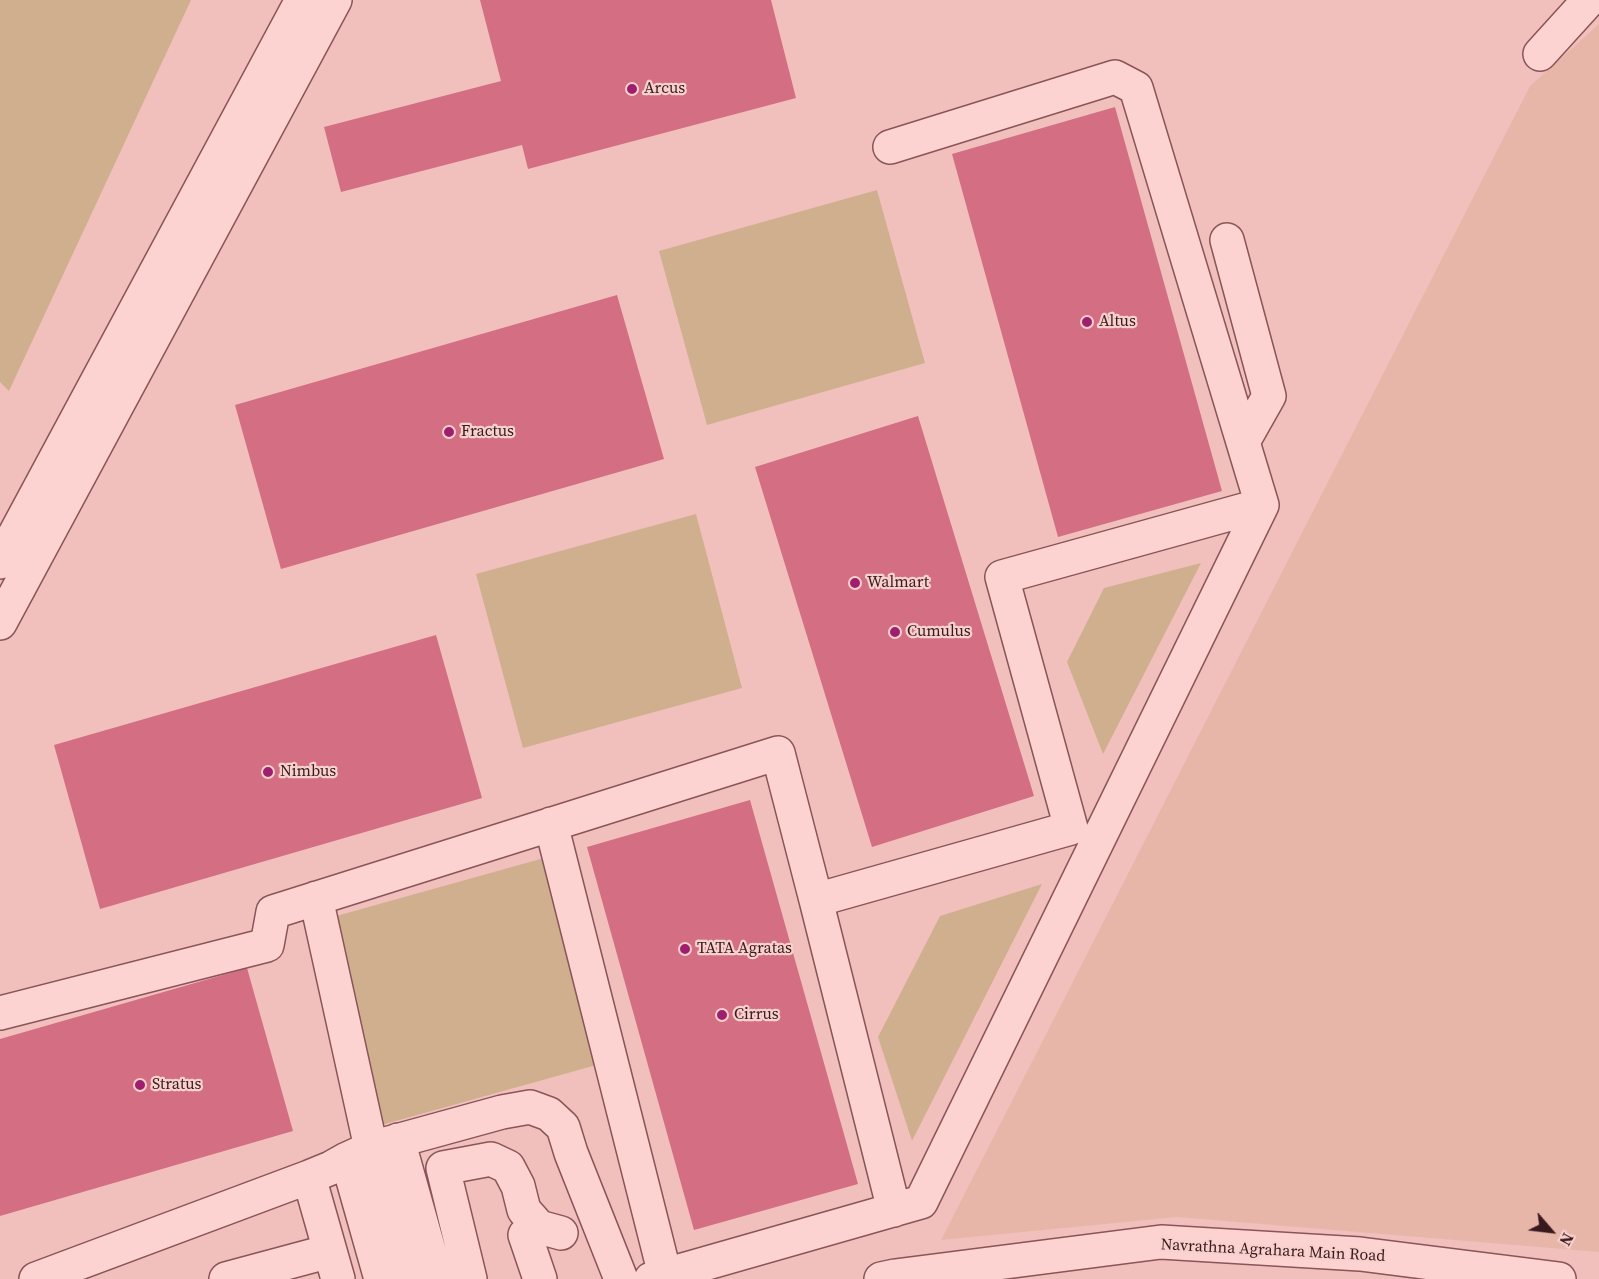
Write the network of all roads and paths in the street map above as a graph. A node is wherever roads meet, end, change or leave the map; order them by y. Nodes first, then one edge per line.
1 (302, 0) edge
2 (335, 0) edge
3 (1589, 0) edge
4 (1540, 54) dead end
5 (890, 147) dead end
6 (1227, 240) dead end
7 (1243, 442) junction
8 (1262, 505) junction
9 (0, 562) edge
10 (0, 623) edge
11 (551, 824) junction
12 (316, 898) junction
13 (816, 900) junction
14 (0, 1013) edge
15 (351, 1158) junction
16 (894, 1210) junction
17 (561, 1233) dead end
18 (525, 1235) dead end
19 (334, 1265) edge
20 (658, 1277) edge
21 (36, 1279) edge
22 (226, 1279) edge
23 (359, 1279) edge
24 (381, 1279) edge
25 (410, 1279) edge
26 (437, 1279) edge
27 (470, 1279) edge
28 (540, 1279) edge
29 (621, 1279) edge
30 (881, 1279) edge
31 (1559, 1279) edge

1 - 9 street
2 - 10 street
3 - 4 street
5 - 7 street
6 - 7 street
7 - 8 street
8 - 13 street
8 - 16 street
11 - 12 street
11 - 13 street
11 - 20 street
12 - 14 street
12 - 15 street
13 - 16 street
15 - 19 street
15 - 21 street
15 - 23 street
15 - 24 street
15 - 25 street
15 - 26 street
15 - 29 street
16 - 20 street
17 - 27 street
18 - 28 street
19 - 22 street
30 - 31 street, Navrathna Agrahara Main Road

